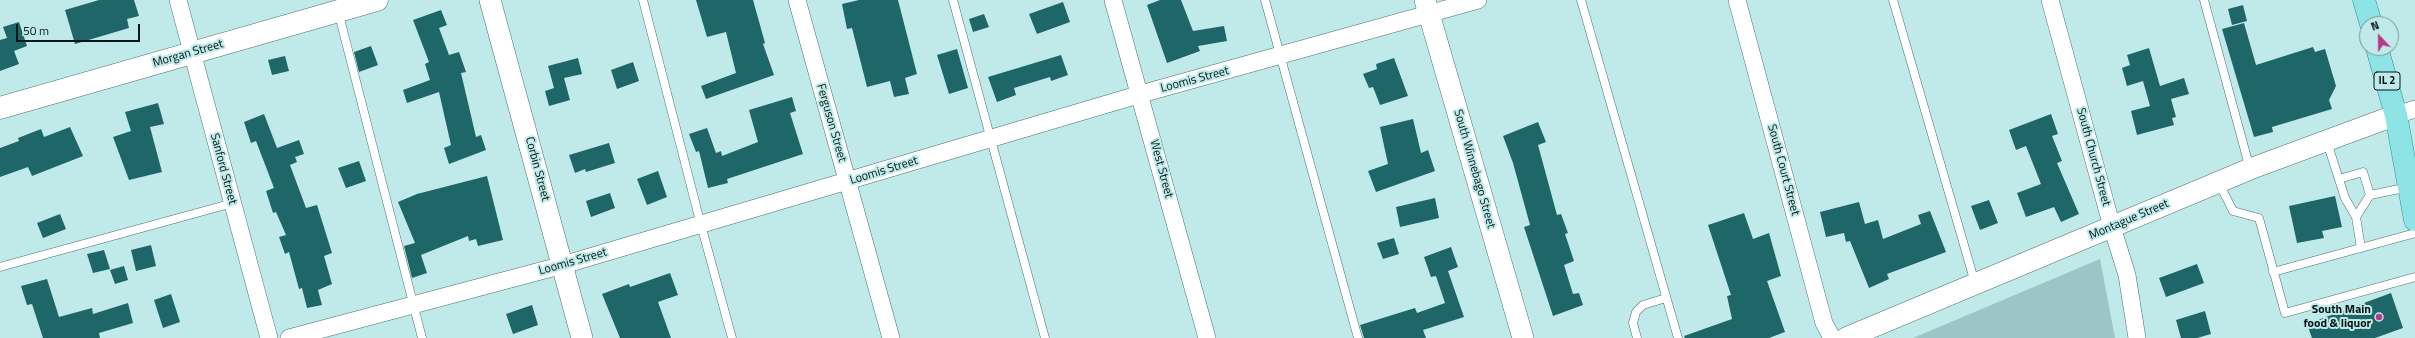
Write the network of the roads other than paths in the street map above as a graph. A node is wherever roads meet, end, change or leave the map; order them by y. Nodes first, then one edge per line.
1 (178, 0) edge
2 (376, 0) edge
3 (490, 0) edge
4 (643, 0) edge
5 (797, 0) edge
6 (953, 0) edge
7 (1113, 0) edge
8 (1265, 0) edge
9 (1478, 0) edge
10 (1581, 0) edge
11 (1737, 0) edge
12 (1894, 0) edge
13 (2050, 0) edge
14 (2204, 0) edge
15 (2364, 0) edge
16 (1427, 7) edge
17 (338, 11) junction
18 (2369, 16) edge
19 (193, 53) junction
20 (2381, 56) edge
21 (1280, 57) junction
22 (1141, 94) junction
23 (0, 108) edge
24 (2406, 112) edge
25 (991, 139) junction
26 (2327, 140) junction
27 (2250, 169) junction
28 (2339, 179) junction
29 (848, 182) junction
30 (2219, 182) junction
31 (2409, 187) junction
32 (2370, 195) junction
33 (233, 203) junction
34 (2356, 217) junction
35 (2415, 220) edge
36 (701, 225) junction
37 (2112, 227) junction
38 (2415, 233) edge
39 (2361, 248) junction
40 (563, 265) junction
41 (0, 267) edge
42 (2273, 272) junction
43 (2415, 277) edge
44 (1975, 283) junction
45 (1666, 298) junction
46 (413, 304) junction
47 (269, 338) edge
48 (289, 338) edge
49 (422, 338) edge
50 (582, 338) edge
51 (732, 338) edge
52 (891, 338) edge
53 (1045, 338) edge
54 (1207, 338) edge
55 (1358, 338) edge
56 (1523, 338) edge
57 (1636, 338) edge
58 (1678, 338) edge
59 (1832, 338) edge
60 (1846, 338) edge
61 (2138, 338) edge

1 - 19 street, Sanford Street
2 - 17 main road, Morgan Street
3 - 40 street, Corbin Street
4 - 36 lane
5 - 29 street, Ferguson Street
6 - 25 lane
7 - 22 street, West Street
8 - 21 lane
9 - 16 street, Loomis Street
10 - 45 lane
11 - 59 street, South Court Street
12 - 44 lane
13 - 37 street, South Church Street
14 - 27 lane
15 - 18 main road
16 - 21 street, Loomis Street
16 - 56 street, South Winnebago Street
17 - 19 main road, Morgan Street
17 - 46 lane
19 - 23 main road, Morgan Street
19 - 33 street, Sanford Street
20 - 24 main road, IL 2
21 - 22 street, Loomis Street
21 - 55 lane
22 - 25 street, Loomis Street
22 - 54 street, West Street
24 - 26 street, Montague Street
24 - 31 main road, IL 2
25 - 29 street, Loomis Street
25 - 53 lane
26 - 27 street, Montague Street
26 - 28 lane
27 - 30 street, Montague Street
28 - 32 lane
28 - 34 lane
29 - 36 street, Loomis Street
29 - 52 street, Ferguson Street
30 - 37 street, Montague Street
30 - 42 lane
31 - 32 lane
31 - 35 main road, IL 2
32 - 34 lane
33 - 41 lane
33 - 47 street, Sanford Street
34 - 39 lane
36 - 40 street, Loomis Street
36 - 51 lane
37 - 44 street, Montague Street
37 - 61 street, South Church Street
38 - 39 lane
39 - 42 lane
40 - 46 street, Loomis Street
40 - 50 street, Corbin Street
42 - 43 lane
44 - 60 street, Montague Street
45 - 57 lane
45 - 58 lane
46 - 48 street, Loomis Street
46 - 49 lane

